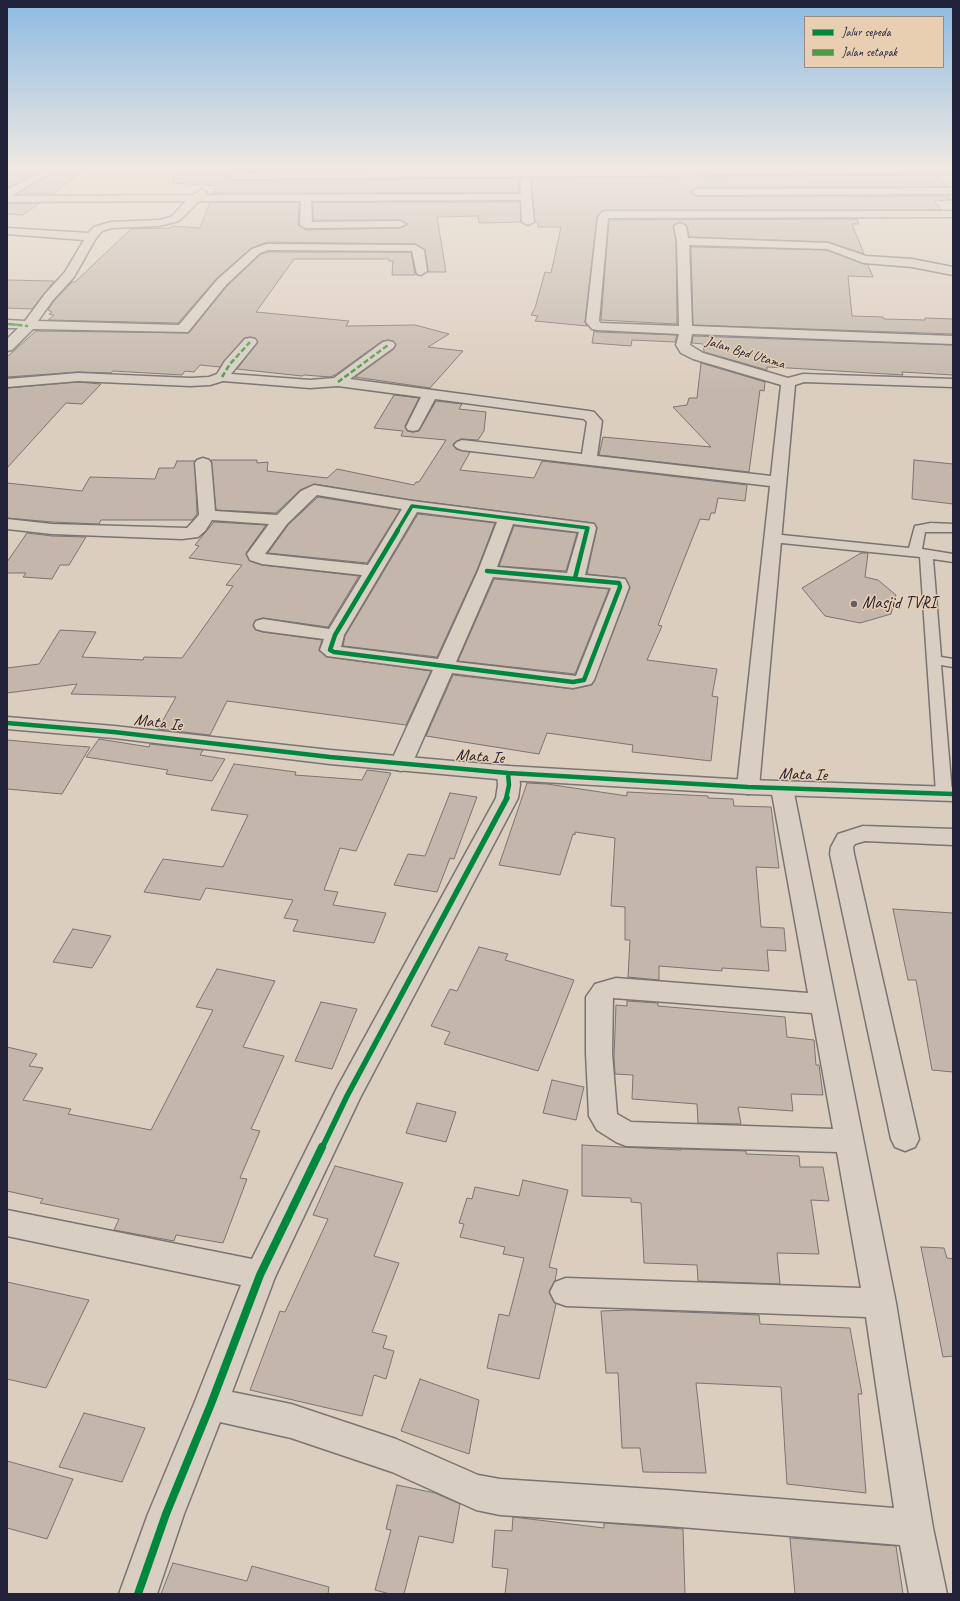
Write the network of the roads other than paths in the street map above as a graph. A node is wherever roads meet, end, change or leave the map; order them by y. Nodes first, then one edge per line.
1 (88, 242) edge
2 (600, 242) edge
3 (683, 242) edge
4 (724, 242) edge
5 (8, 246) edge
6 (25, 246) dead end
7 (70, 248) dead end
8 (85, 248) junction
9 (421, 271) dead end
10 (953, 271) edge
11 (7, 324) edge
12 (28, 326) junction
13 (686, 330) junction
14 (953, 340) edge
15 (250, 342) dead end
16 (388, 345) dead end
17 (7, 347) edge
18 (222, 377) junction
19 (338, 382) junction
20 (7, 383) edge
21 (788, 383) junction
22 (953, 383) edge
23 (430, 394) junction
24 (413, 427) dead end
25 (462, 445) dead end
26 (589, 458) junction
27 (203, 463) dead end
28 (778, 482) junction
29 (412, 506) junction
30 (593, 511) dead end
31 (207, 515) junction
32 (507, 518) junction
33 (281, 520) junction
34 (7, 524) edge
35 (588, 528) junction
36 (953, 528) edge
37 (772, 538) junction
38 (920, 553) junction
39 (953, 558) edge
40 (373, 571) junction
41 (487, 571) junction
42 (575, 578) junction
43 (263, 625) dead end
44 (335, 635) junction
45 (934, 660) junction
46 (953, 663) edge
47 (444, 665) junction
48 (7, 723) edge
49 (401, 764) junction
50 (508, 773) junction
51 (748, 787) junction
52 (782, 788) junction
53 (949, 794) edge
54 (953, 837) edge
55 (823, 1004) junction
56 (905, 1140) dead end
57 (849, 1141) junction
58 (7, 1223) edge
59 (260, 1275) junction
60 (566, 1292) dead end
61 (880, 1303) junction
62 (212, 1404) junction
63 (915, 1528) junction
64 (138, 1594) edge
65 (928, 1594) edge

1 - 8 street
2 - 13 street
3 - 13 street, Jalan Bpd Utama
4 - 10 street
5 - 6 street
7 - 8 street
8 - 12 street
9 - 12 street
11 - 12 street
12 - 17 street
13 - 14 street
13 - 21 street, Jalan Bpd Utama
15 - 18 street
16 - 19 street
18 - 19 street
18 - 20 street
19 - 23 street
21 - 22 street
21 - 28 street
23 - 24 street
23 - 26 street
25 - 26 street
26 - 28 street
27 - 31 street
28 - 37 street
29 - 32 street
29 - 33 street
29 - 40 street
30 - 35 street
31 - 33 street
31 - 34 street
32 - 35 street
32 - 41 street
33 - 40 street
35 - 42 street
36 - 38 lane
37 - 38 lane
37 - 51 street
38 - 39 lane
38 - 45 lane
40 - 44 street
41 - 42 street
41 - 47 street
42 - 47 street
43 - 44 street
44 - 47 street
45 - 46 lane
45 - 53 lane
47 - 49 street
48 - 49 street, Mata Ie
49 - 50 street, Mata Ie
50 - 51 street, Mata Ie
50 - 59 street
51 - 52 street, Mata Ie
52 - 53 street, Mata Ie
52 - 55 street
54 - 56 street
55 - 57 street
55 - 57 street
57 - 61 street
58 - 59 street
59 - 62 street
60 - 61 street
61 - 63 street
62 - 63 street
62 - 64 street
63 - 65 street

